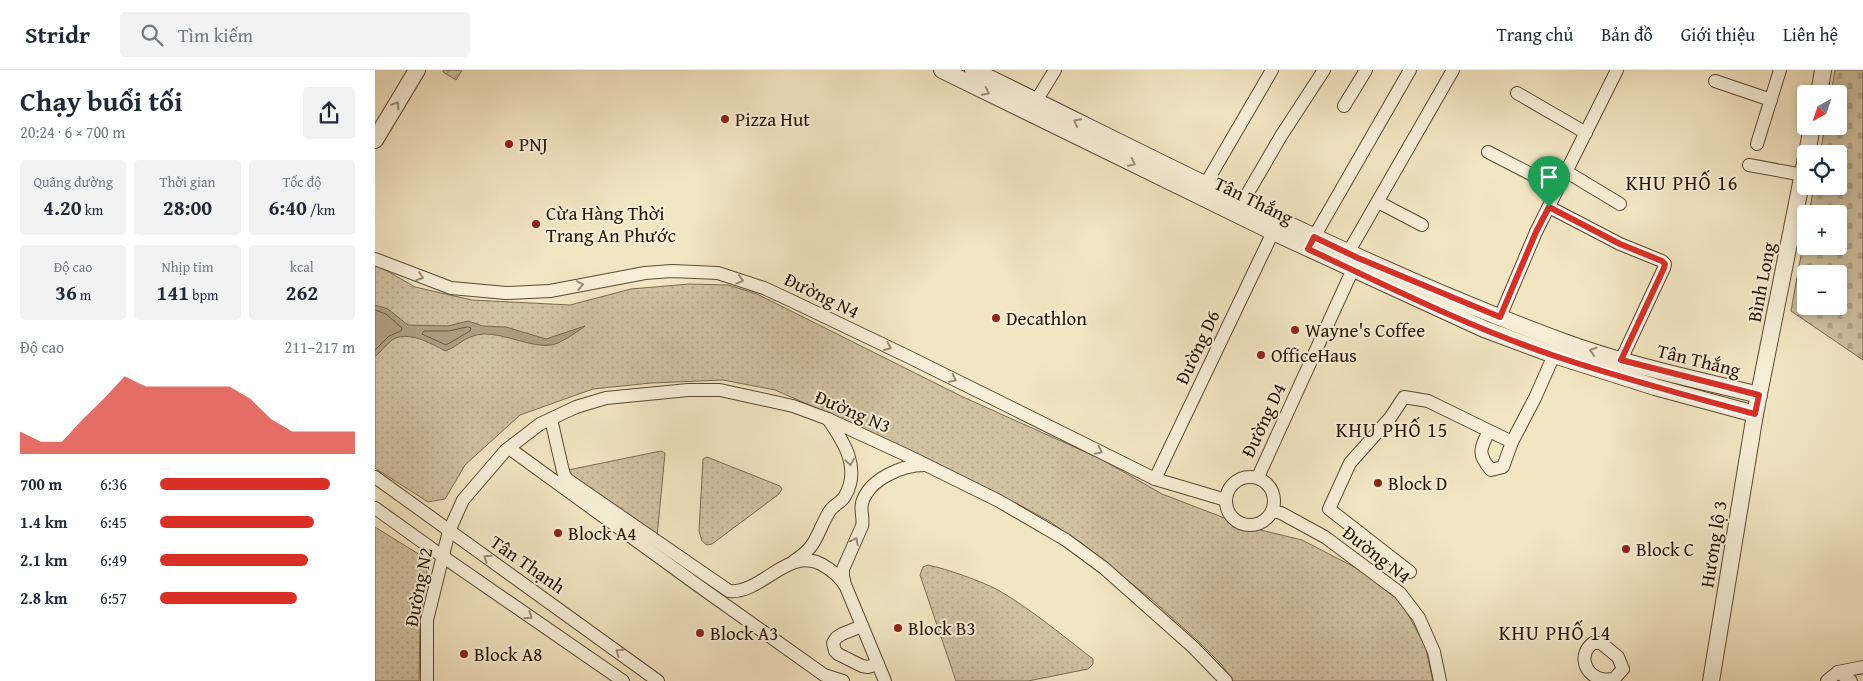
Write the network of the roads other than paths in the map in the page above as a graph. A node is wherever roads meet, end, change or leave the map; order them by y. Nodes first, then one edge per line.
1 (417, 70) edge
2 (942, 70) edge
3 (973, 70) edge
4 (1055, 70) edge
5 (1272, 70) edge
6 (1324, 70) edge
7 (1366, 70) edge
8 (1410, 70) edge
9 (1453, 70) edge
10 (1617, 70) edge
11 (1780, 70) edge
12 (1822, 70) edge
13 (1715, 81) dead end
14 (1820, 85) edge
15 (1517, 93) dead end
16 (1771, 100) junction
17 (1036, 101) junction
18 (1344, 106) dead end
19 (1586, 133) junction
20 (375, 140) edge
21 (1757, 144) dead end
22 (1488, 152) dead end
23 (1749, 165) dead end
24 (1567, 172) junction
25 (1797, 174) edge
26 (1205, 185) junction
27 (1559, 188) junction
28 (1799, 195) edge
29 (1378, 202) junction
30 (1242, 203) junction
31 (1620, 204) dead end
32 (1549, 207) junction
33 (1275, 226) junction
34 (1422, 226) dead end
35 (1311, 243) junction
36 (375, 259) edge
37 (1350, 261) junction
38 (1500, 317) junction
39 (1554, 356) junction
40 (1621, 360) junction
41 (1759, 395) junction
42 (1755, 414) junction
43 (551, 419) junction
44 (828, 419) junction
45 (1489, 431) junction
46 (1511, 442) junction
47 (509, 448) junction
48 (925, 464) junction
49 (1258, 477) junction
50 (375, 478) edge
51 (1155, 479) junction
52 (1226, 500) junction
53 (838, 503) junction
54 (375, 508) edge
55 (1272, 511) junction
56 (862, 515) junction
57 (449, 531) junction
58 (813, 546) junction
59 (442, 556) junction
60 (794, 561) junction
61 (817, 562) junction
62 (844, 565) junction
63 (831, 570) junction
64 (1410, 572) dead end
65 (846, 587) junction
66 (862, 626) junction
67 (878, 664) junction
68 (1863, 667) edge
69 (1838, 672) junction
70 (427, 681) edge
71 (623, 681) edge
72 (658, 681) edge
73 (843, 681) edge
74 (885, 681) edge
75 (1226, 681) edge
76 (1440, 681) edge
77 (1711, 681) edge
78 (1827, 681) edge
79 (1851, 681) edge

20 -> 1 street
2 -> 33 street, Tân Thắng
3 - 17 street, Tân Thắng
4 - 17 street
5 - 26 street
6 - 30 street
7 - 18 street
8 - 35 street
9 - 29 street, Đường D4
10 - 19 street
11 - 16 street
12 - 14 street
13 - 16 street
15 - 19 street
16 - 21 street
26 -> 17 street, Tân Thắng
19 - 24 street
22 - 27 street
23 - 25 street
24 - 27 street
24 - 31 street
26 - 30 street, Tân Thắng
27 - 32 street
28 - 41 street, Bình Long
29 - 34 street
29 - 37 street, Đường D4
30 - 33 street, Tân Thắng
32 - 38 street
32 - 40 street
33 - 35 street, Tân Thắng
33 - 51 street, Đường D6
35 - 37 street, Tân Thắng
36 -> 51 street, Đường N4
37 - 38 street, Tân Thắng
37 - 39 street, Tân Thắng
37 - 49 street, Đường D4
40 -> 38 street, Tân Thắng
39 - 42 street, Tân Thắng
39 - 46 street
40 - 41 street, Tân Thắng
41 - 42 street, Bình Long
42 - 77 street, Hương lộ 3
43 - 44 street, Đường N3
43 - 47 street, Đường N3
43 - 60 street
44 - 48 street, Đường N3
44 -> 53 street
45 - 46 street
45 - 46 street
45 - 64 street
47 - 57 street, Đường N3
47 - 73 street
48 - 56 street
48 - 75 street, Đường N3
49 - 52 street
49 - 55 street
50 - 57 street, Tân Thạnh
51 - 52 street, Đường N4
52 - 55 street
53 - 56 street
53 - 58 street
54 - 59 street
55 - 76 street, Đường N4
62 -> 56 street
57 - 59 street, Đường N2
72 -> 57 street, Tân Thạnh
58 - 60 street
58 - 61 street
59 - 70 street, Đường N2
59 -> 71 street
60 - 61 street
61 - 63 street
62 - 63 street
62 - 65 street
63 - 65 street
65 - 66 street
66 - 67 street
66 - 67 street
67 - 74 street
68 - 69 street
69 - 78 street
69 - 79 street

